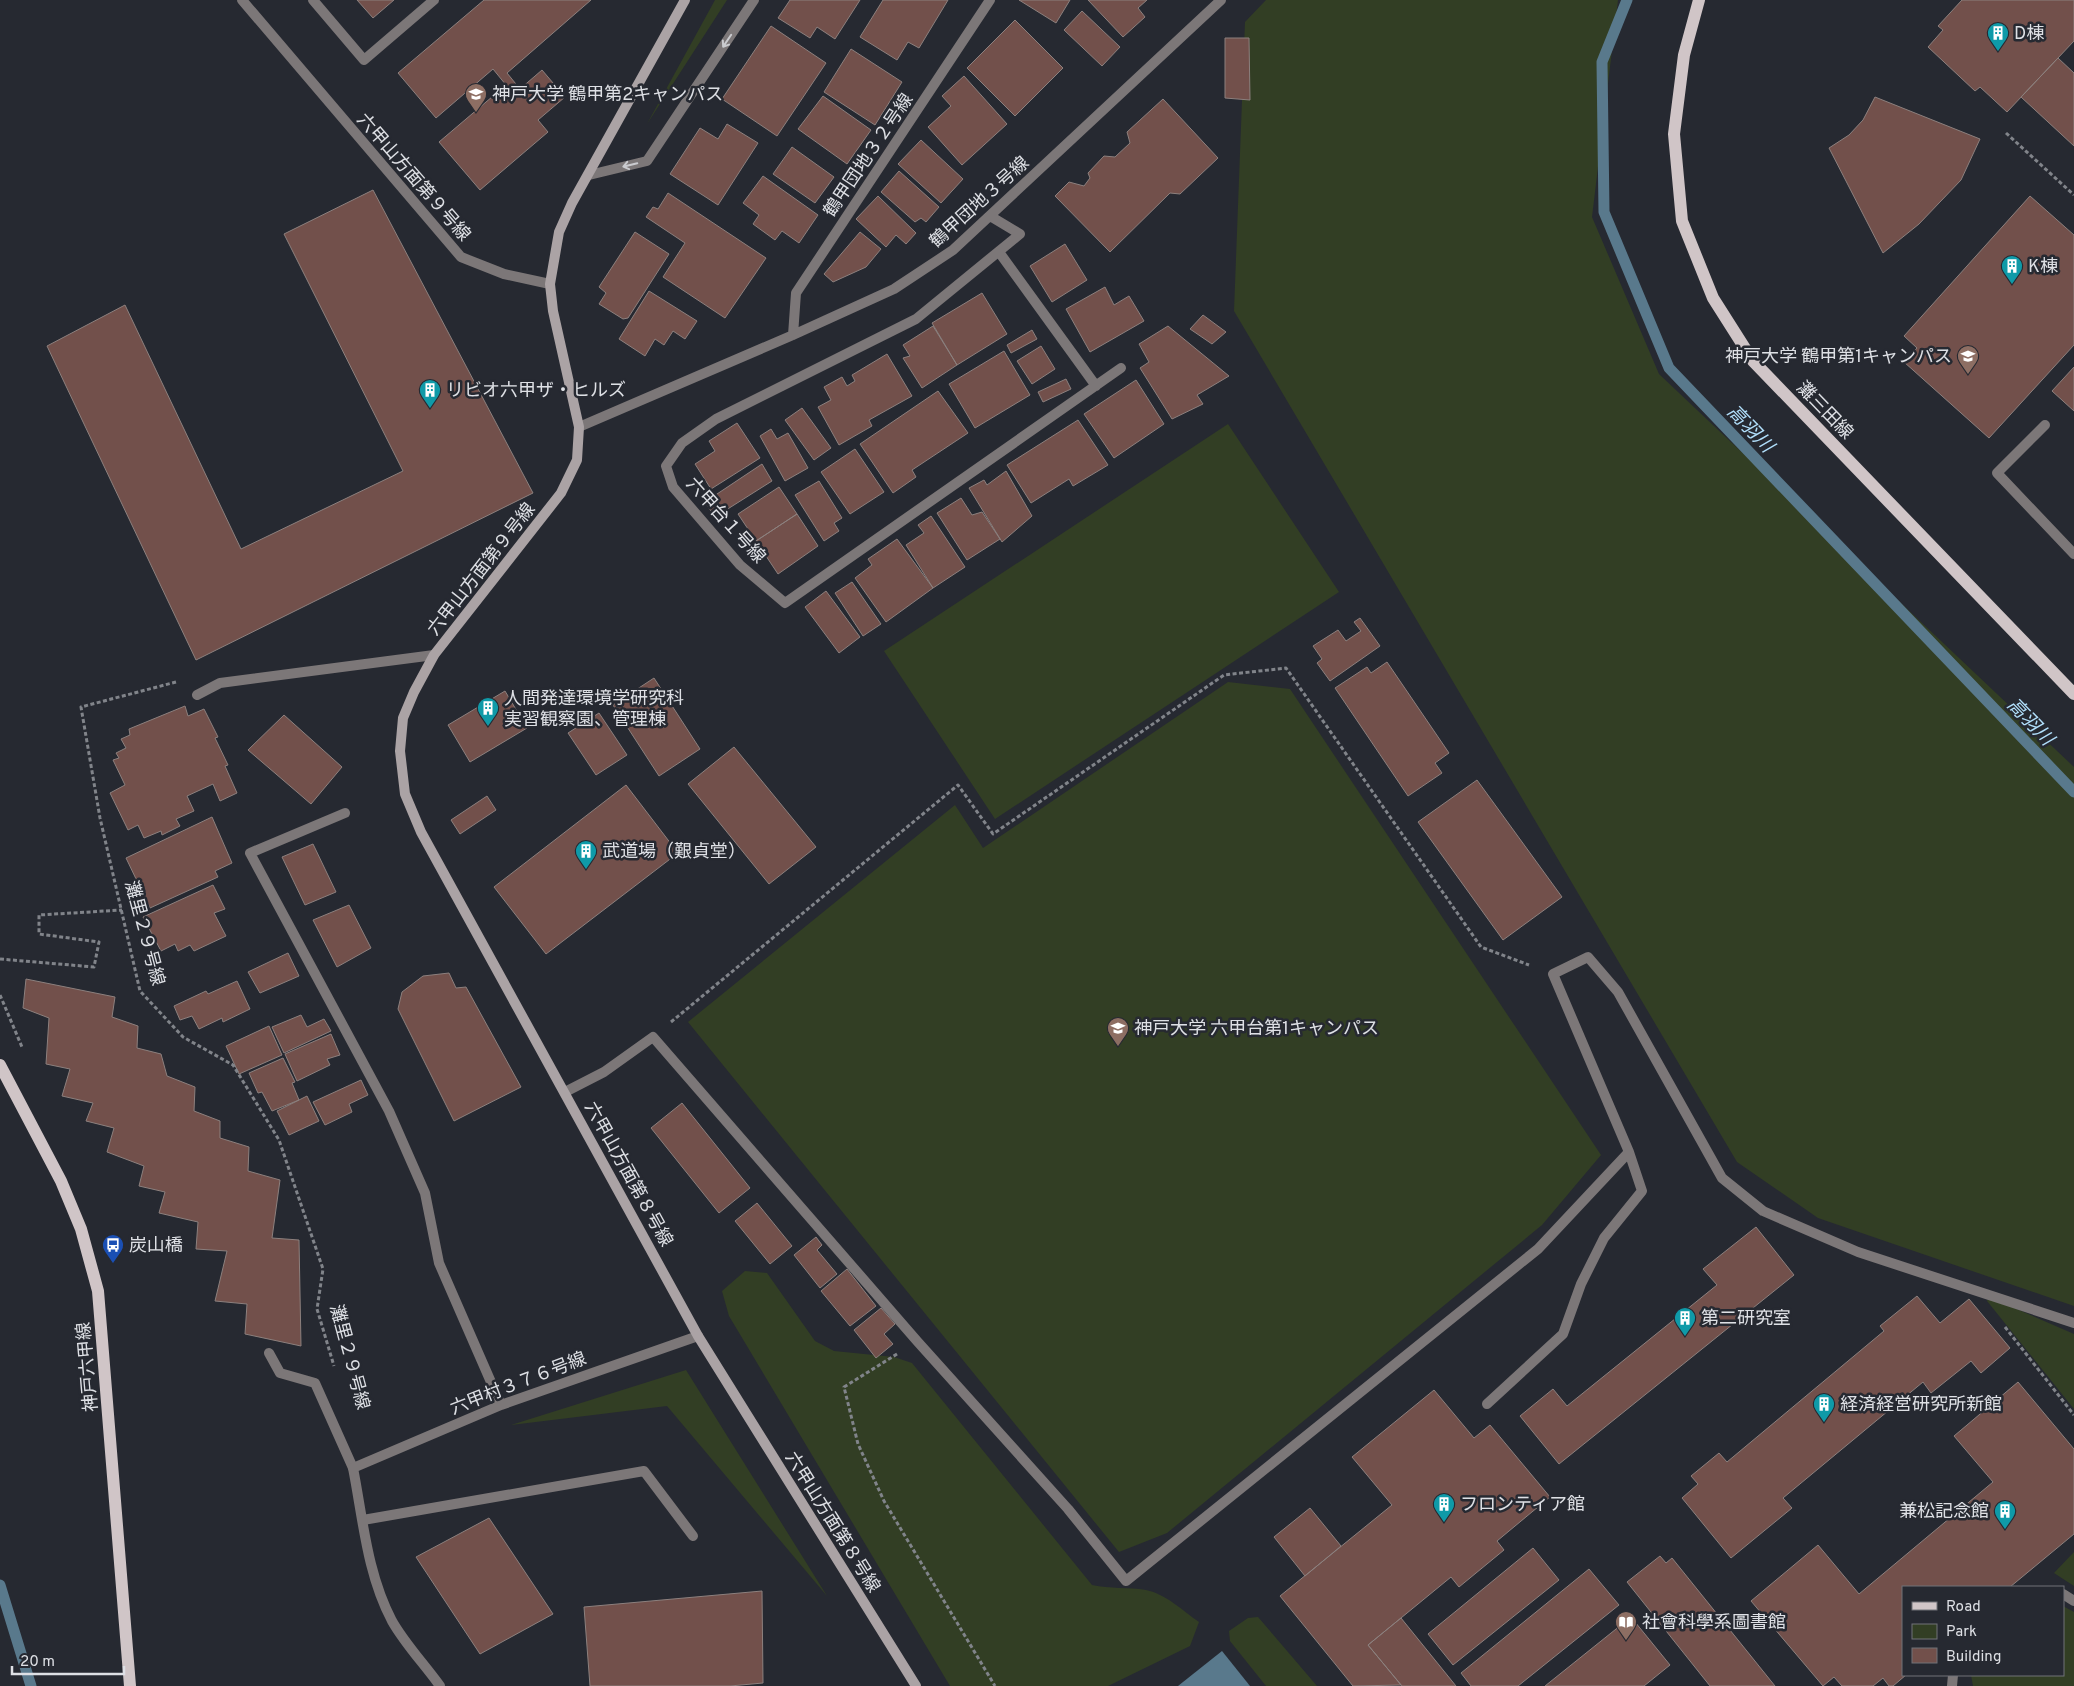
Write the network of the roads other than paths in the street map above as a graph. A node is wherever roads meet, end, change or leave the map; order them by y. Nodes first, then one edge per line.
1 (242, 0) edge
2 (312, 0) edge
3 (434, 0) edge
4 (685, 0) edge
5 (754, 0) edge
6 (990, 0) edge
7 (1221, 0) edge
8 (1699, 0) edge
9 (589, 175) junction
10 (990, 216) junction
11 (998, 252) junction
12 (550, 284) junction
13 (793, 335) junction
14 (1121, 368) dead end
15 (1096, 386) junction
16 (2046, 425) dead end
17 (579, 427) junction
18 (2074, 554) edge
19 (434, 655) junction
20 (2074, 694) edge
21 (197, 695) dead end
22 (345, 813) dead end
23 (0, 1065) edge
24 (564, 1092) junction
25 (1629, 1152) junction
26 (2074, 1323) edge
27 (698, 1336) junction
28 (269, 1353) dead end
29 (1487, 1404) dead end
30 (501, 1405) junction
31 (353, 1468) junction
32 (363, 1520) junction
33 (692, 1536) dead end
34 (130, 1686) edge
35 (440, 1686) edge
36 (916, 1686) edge

1 - 12 street, 六甲山方面第９号線
2 - 3 street
4 - 9 street
5 -> 9 street
6 - 13 street, 鶴甲団地３２号線
7 - 10 street, 鶴甲団地３号線
8 - 20 main road, 灘三田線
9 - 12 street
10 - 11 street, 六甲台１号線
10 - 13 street, 鶴甲団地３号線
11 - 15 street
11 - 15 street, 六甲台１号線
12 - 17 street, 六甲山方面第９号線
13 - 17 street, 鶴甲団地３号線
14 - 15 street, 六甲台１号線
16 - 18 street
17 - 19 street, 六甲山方面第９号線
19 - 21 street
19 - 24 street, 六甲山方面第８号線
22 - 30 street
23 - 34 main road, 神戸六甲線
24 - 25 street
24 - 27 street, 六甲山方面第８号線
25 - 26 street
25 - 29 street
27 - 30 street, 六甲村３７６号線
27 - 36 street, 六甲山方面第８号線
28 - 31 street
30 - 31 street, 六甲村３７６号線
31 - 32 street
32 - 33 street
32 - 35 street

